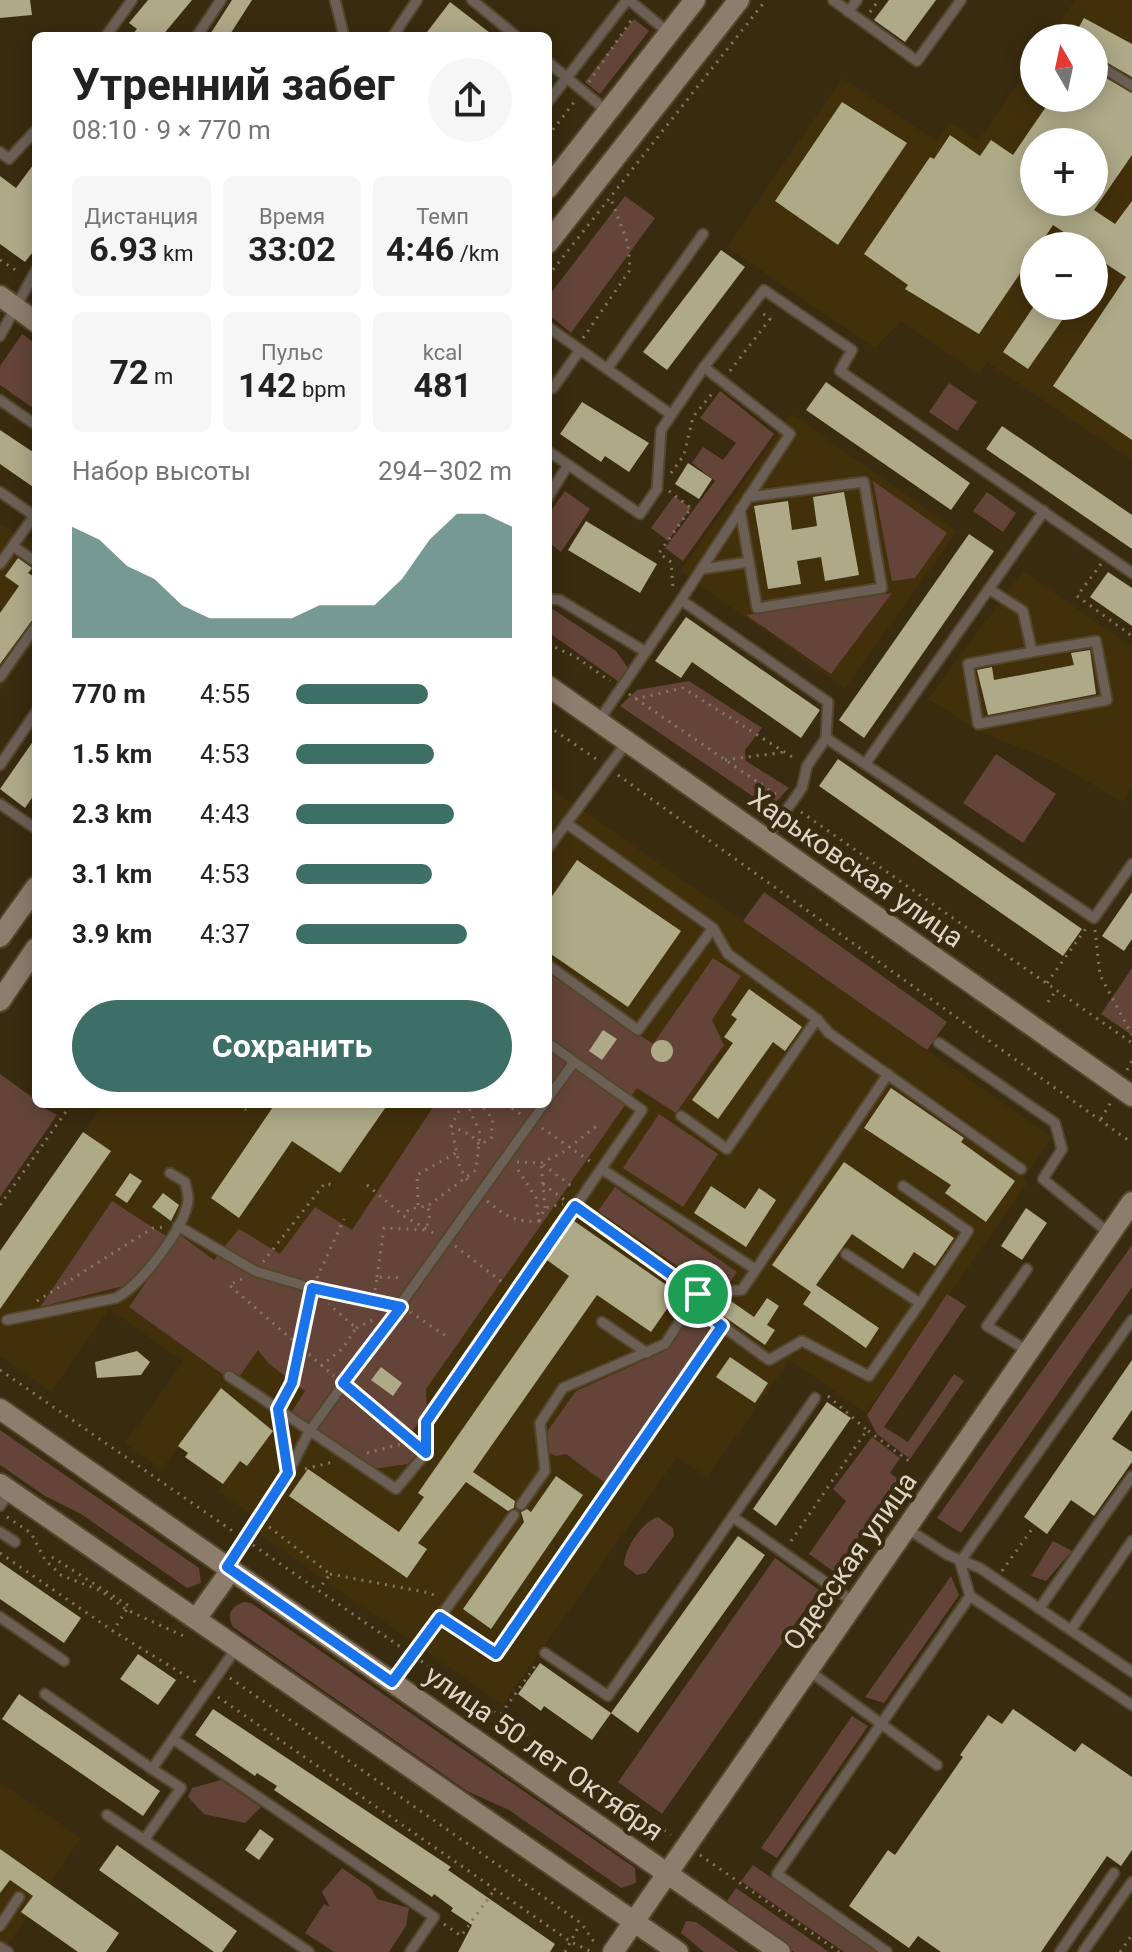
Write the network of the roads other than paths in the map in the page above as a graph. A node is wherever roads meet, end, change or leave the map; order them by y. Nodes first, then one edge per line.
1 (132, 0) edge
2 (221, 0) edge
3 (335, 0) edge
4 (417, 0) edge
5 (472, 0) edge
6 (628, 0) edge
7 (695, 0) edge
8 (739, 0) edge
9 (833, 0) edge
10 (857, 0) edge
11 (961, 0) edge
12 (848, 12) junction
13 (109, 32) edge
14 (200, 32) edge
15 (343, 32) edge
16 (396, 32) edge
17 (511, 32) edge
18 (669, 33) junction
19 (552, 65) edge
20 (1108, 71) edge
21 (568, 78) junction
22 (1132, 86) edge
23 (552, 97) edge
24 (608, 112) junction
25 (32, 134) edge
26 (0, 152) edge
27 (552, 183) edge
28 (703, 234) dead end
29 (552, 238) edge
30 (32, 277) edge
31 (0, 296) edge
32 (18, 308) junction
33 (32, 319) edge
34 (552, 330) edge
35 (0, 336) edge
36 (578, 348) junction
37 (704, 367) junction
38 (607, 369) junction
39 (553, 388) dead end
40 (0, 400) edge
41 (669, 413) junction
42 (32, 422) edge
43 (552, 454) edge
44 (568, 465) junction
45 (552, 491) edge
46 (0, 492) edge
47 (748, 497) junction
48 (740, 509) junction
49 (1044, 511) junction
50 (32, 514) edge
51 (32, 520) edge
52 (13, 546) junction
53 (32, 559) edge
54 (749, 562) junction
55 (0, 564) edge
56 (702, 569) junction
57 (1132, 573) edge
58 (989, 589) junction
59 (552, 599) edge
60 (681, 600) junction
61 (32, 632) edge
62 (646, 652) junction
63 (1032, 652) junction
64 (0, 677) edge
65 (552, 689) edge
66 (32, 718) edge
67 (598, 722) junction
68 (826, 738) junction
69 (627, 742) junction
70 (865, 764) junction
71 (0, 765) edge
72 (0, 804) edge
73 (566, 823) junction
74 (32, 826) edge
75 (766, 839) junction
76 (552, 842) edge
77 (1132, 864) edge
78 (32, 893) edge
79 (713, 928) junction
80 (0, 937) edge
81 (32, 954) edge
82 (552, 968) edge
83 (0, 1001) edge
84 (817, 1019) junction
85 (939, 1043) dead end
86 (552, 1046) edge
87 (574, 1062) junction
88 (888, 1074) junction
89 (552, 1092) edge
90 (1132, 1096) edge
91 (541, 1108) edge
92 (681, 1116) dead end
93 (1021, 1169) dead end
94 (603, 1170) junction
95 (170, 1173) dead end
96 (903, 1186) dead end
97 (1132, 1202) edge
98 (572, 1205) junction
99 (178, 1226) junction
100 (1110, 1234) junction
101 (846, 1254) dead end
102 (755, 1269) junction
103 (1027, 1269) dead end
104 (698, 1294) junction
105 (920, 1303) junction
106 (401, 1307) junction
107 (7, 1320) dead end
108 (1132, 1320) edge
109 (602, 1322) dead end
110 (722, 1326) junction
111 (1028, 1351) junction
112 (647, 1353) junction
113 (229, 1376) dead end
114 (815, 1398) road end
115 (0, 1409) edge
116 (309, 1432) junction
117 (1132, 1476) edge
118 (3, 1493) edge
119 (521, 1505) dead end
120 (514, 1515) dead end
121 (733, 1517) junction
122 (906, 1528) junction
123 (0, 1532) edge
124 (1132, 1541) edge
125 (15, 1542) dead end
126 (960, 1562) junction
127 (229, 1568) junction
128 (970, 1596) junction
129 (855, 1603) junction
130 (1039, 1609) junction
131 (0, 1617) edge
132 (440, 1617) junction
133 (196, 1619) junction
134 (1071, 1630) junction
135 (237, 1647) junction
136 (545, 1653) road end
137 (64, 1661) dead end
138 (808, 1670) junction
139 (1132, 1672) edge
140 (392, 1682) junction
141 (45, 1694) dead end
142 (1132, 1705) edge
143 (882, 1722) junction
144 (173, 1739) junction
145 (937, 1765) dead end
146 (152, 1769) junction
147 (107, 1815) dead end
148 (144, 1840) junction
149 (668, 1873) junction
150 (1114, 1873) dead end
151 (1132, 1882) edge
152 (19, 1897) dead end
153 (634, 1922) junction
154 (0, 1926) edge
155 (0, 1947) edge
156 (8, 1952) edge
157 (309, 1952) edge
158 (410, 1952) edge
159 (613, 1952) edge
160 (678, 1952) edge
161 (780, 1952) edge
162 (887, 1952) edge
163 (1060, 1952) edge
164 (1083, 1952) edge

1 - 13 lane
2 - 14 lane
3 - 15 lane
4 - 16 lane
5 - 17 lane
6 - 18 lane
6 - 21 lane
7 - 18 main road
8 - 29 main road
9 - 12 lane
10 - 12 lane
11 - 12 lane
18 - 24 main road
19 - 21 lane
20 - 22 lane
21 - 23 lane
21 - 24 lane
24 - 27 main road
25 - 26 lane
28 - 38 lane
30 - 32 lane
31 - 32 main road
32 - 33 main road
32 - 35 lane
34 - 36 lane
36 - 38 lane
36 - 39 lane
37 - 41 lane
37 - 47 lane
37 - 49 lane
38 - 41 lane
40 - 42 lane
41 - 44 lane
43 - 44 lane
44 - 45 lane
46 - 50 lane
47 - 48 lane
47 - 54 lane
48 - 54 lane
48 - 56 lane
49 - 57 lane
49 - 58 lane
51 - 52 lane
52 - 53 lane
52 - 55 lane
54 - 56 lane
56 - 60 lane
58 - 63 lane
58 - 70 lane
59 - 62 lane
60 - 62 lane
60 - 68 lane
61 - 64 lane
62 - 67 lane
63 - 63 lane
65 - 67 main road, Харьковская улица
66 - 71 lane
67 - 69 main road, Харьковская улица
68 - 70 lane
68 - 75 lane
69 - 73 lane
69 - 75 main road, Харьковская улица
70 - 77 lane
72 - 74 lane
73 - 76 lane
73 - 79 lane
75 - 90 main road, Харьковская улица
78 - 80 main road
79 - 82 lane
79 - 84 lane
81 - 83 main road
84 - 88 lane
84 - 92 lane
85 - 100 lane
86 - 87 lane
87 - 89 lane
87 - 94 lane
88 - 93 lane
88 - 102 lane
91 - 106 lane
94 - 98 lane
94 - 102 lane
95 - 99 lane
96 - 105 lane
97 - 100 main road, Одесская улица
98 - 104 lane
98 - 116 lane
99 - 106 lane
99 - 107 lane
100 - 111 main road, Одесская улица
101 - 105 lane
102 - 104 lane
103 - 111 lane
104 - 110 lane
104 - 112 lane
105 - 110 lane
106 - 116 lane
108 - 126 lane
109 - 112 lane
110 - 132 lane
111 - 122 main road, Одесская улица
112 - 119 lane
113 - 116 lane
114 - 121 lane
115 - 127 main road, улица 50 лет Октября
116 - 127 lane
117 - 130 lane
118 - 133 main road
120 - 132 lane
121 - 129 lane
121 - 136 lane
122 - 126 lane
122 - 129 main road, Одесская улица
123 - 125 lane
124 - 134 lane
126 - 128 lane
126 - 130 lane
127 - 133 main road
127 - 140 main road, улица 50 лет Октября
128 - 142 lane
128 - 143 lane
129 - 138 main road, Одесская улица
130 - 134 lane
131 - 137 lane
132 - 140 lane
133 - 135 main road
134 - 139 lane
135 - 144 lane
135 - 153 main road
138 - 143 lane
138 - 149 main road, Одесская улица
140 - 149 main road, улица 50 лет Октября
141 - 146 lane
143 - 145 lane
143 - 162 lane
144 - 146 lane
144 - 158 lane
146 - 148 lane
147 - 148 lane
148 - 157 lane
149 - 153 main road, Одесская улица
149 - 161 main road, улица 50 лет Октября
150 - 163 lane
151 - 164 lane
152 - 154 lane
153 - 159 main road, Одесская улица
153 - 160 main road
155 - 156 lane

